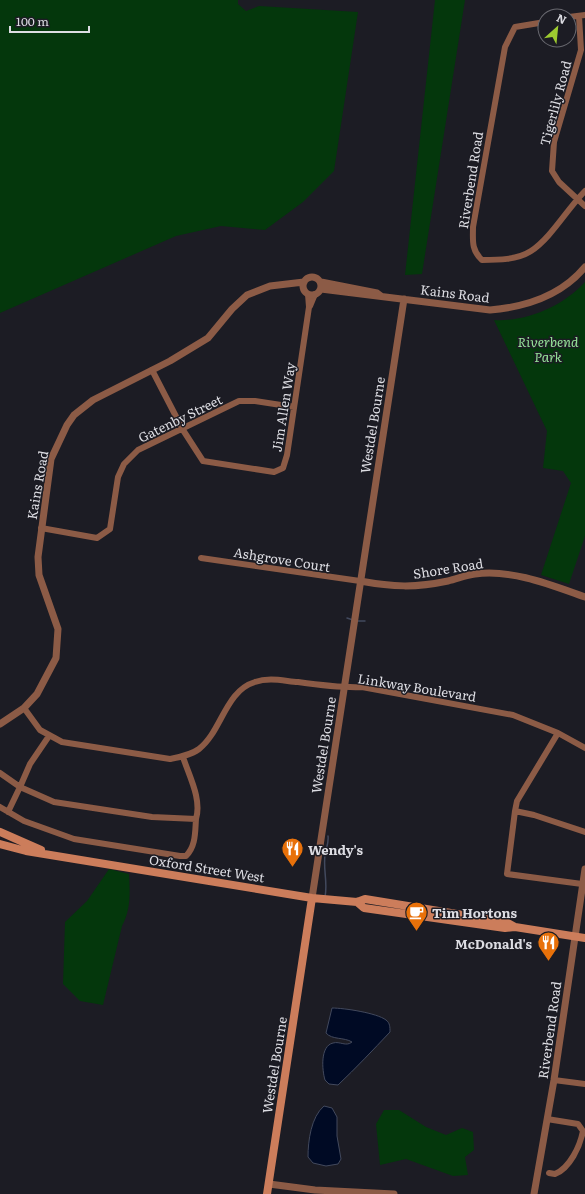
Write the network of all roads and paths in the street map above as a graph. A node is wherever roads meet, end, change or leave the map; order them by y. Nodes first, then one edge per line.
1 (582, 15) edge
2 (537, 23) edge
3 (585, 191) edge
4 (577, 199) junction
5 (585, 206) edge
6 (585, 266) edge
7 (304, 282) junction
8 (291, 285) junction
9 (314, 290) junction
10 (404, 299) junction
11 (152, 370) junction
12 (294, 407) junction
13 (183, 430) junction
14 (41, 528) junction
15 (200, 558) dead end
16 (360, 581) junction
17 (585, 597) edge
18 (344, 688) junction
19 (24, 708) junction
20 (0, 724) edge
21 (558, 733) junction
22 (49, 736) junction
23 (585, 748) edge
24 (183, 757) junction
25 (0, 773) edge
26 (20, 787) junction
27 (0, 808) edge
28 (515, 811) junction
29 (8, 812) junction
30 (196, 819) junction
31 (0, 832) edge
32 (585, 832) edge
33 (0, 844) edge
34 (53, 855) junction
35 (585, 869) edge
36 (582, 884) junction
37 (312, 898) junction
38 (575, 936) junction
39 (585, 938) edge
40 (554, 1080) junction
41 (585, 1084) edge
42 (547, 1119) junction
43 (549, 1173) dead end
44 (269, 1184) junction
45 (267, 1194) edge
46 (394, 1194) edge
47 (534, 1194) edge

1 - 4 street, Tigerlily Road
2 - 4 street, Riverbend Road
3 - 4 street, Riverbend Road
4 - 5 street, Tigerlily Road
6 - 10 street, Kains Road
7 - 8 street, Kains Road
7 - 9 street
7 - 9 street, Kains Road
8 - 9 street, Kains Road
8 - 11 street, Kains Road
9 - 10 street, Kains Road
9 - 12 street, Jim Allen Way
10 - 16 street, Westdel Bourne
11 - 13 street, Jim Allen Way
11 - 14 street, Kains Road
12 - 13 street, Gatenby Street
12 - 13 street, Jim Allen Way
13 - 14 street, Gatenby Street
14 - 19 street, Kains Road
15 - 16 street, Ashgrove Court
16 - 17 street, Shore Road
16 - 18 street, Westdel Bourne
18 - 21 street, Linkway Boulevard
18 - 24 street, Linkway Boulevard
18 - 37 street, Westdel Bourne
19 - 20 street, Kains Road
19 - 22 street, Linkway Boulevard
21 - 23 street, Linkway Boulevard
21 - 28 street
22 - 24 street, Linkway Boulevard
22 - 26 street
24 - 30 street
25 - 26 street
26 - 29 street
26 - 30 street
27 - 29 street
28 - 32 street
28 - 36 street
29 - 30 street
31 - 34 main road, Oxford Street West
33 - 34 main road, Oxford Street West
34 - 37 main road, Oxford Street West
35 - 36 street, Riverbend Road
36 - 38 street, Riverbend Road
37 - 38 main road, Oxford Street West
37 - 44 main road, Westdel Bourne
38 - 39 main road, Oxford Street West
38 - 40 street, Riverbend Road
40 - 41 street
40 - 42 street, Riverbend Road
42 - 43 street
42 - 47 street, Riverbend Road
44 - 45 main road, Westdel Bourne
44 - 46 street

